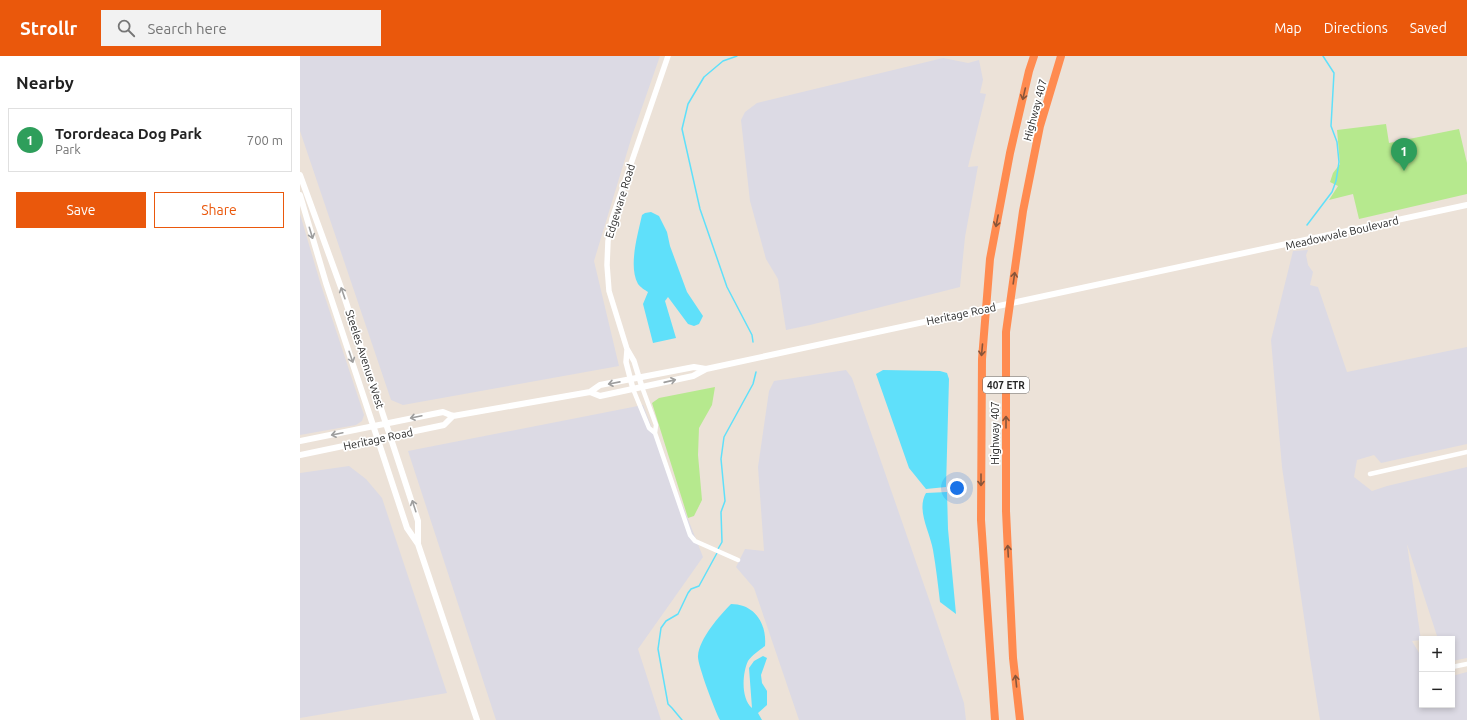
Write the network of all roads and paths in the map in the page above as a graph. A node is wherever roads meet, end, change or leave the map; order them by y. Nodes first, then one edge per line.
1 (668, 56) edge
2 (1034, 56) edge
3 (1061, 56) edge
4 (300, 175) edge
5 (300, 195) edge
6 (1467, 205) edge
7 (300, 210) edge
8 (306, 216) junction
9 (1217, 261) joint
10 (627, 349) junction
11 (706, 369) junction
12 (639, 378) junction
13 (630, 379) junction
14 (642, 387) junction
15 (633, 389) junction
16 (590, 392) junction
17 (453, 416) junction
18 (386, 424) junction
19 (374, 426) junction
20 (655, 433) junction
21 (390, 436) junction
22 (378, 439) junction
23 (300, 441) edge
24 (1467, 452) edge
25 (300, 455) edge
26 (1370, 474) dead end
27 (418, 544) junction
28 (738, 560) dead end
29 (1467, 664) edge
30 (1455, 666) edge
31 (476, 720) edge
32 (995, 720) edge
33 (1020, 720) edge

1 - 10 street, Edgeware Road
2 -> 32 highway, Highway 407 / 407 ETR
33 -> 3 highway, Highway 407 / 407 ETR
18 -> 4 main road, Steeles Avenue West
5 - 8 main road, Steeles Avenue West
6 - 9 main road, Meadowvale Boulevard
7 - 8 street
8 -> 19 main road, Steeles Avenue West
9 - 11 main road, Heritage Road
10 - 12 street, Edgeware Road
10 - 13 street, Edgeware Road
11 - 12 main road, Heritage Road
14 -> 11 main road, Heritage Road
12 - 13 main road, Heritage Road
12 - 14 street, Edgeware Road
13 - 15 street, Edgeware Road
13 -> 16 main road, Heritage Road
14 - 15 main road, Heritage Road
14 - 20 street, Edgeware Road
15 - 16 main road, Heritage Road
15 - 20 street, Edgeware Road
16 - 17 main road, Heritage Road
17 -> 18 main road, Heritage Road
17 - 21 main road, Heritage Road
18 - 19 main road, Heritage Road
18 - 21 main road, Steeles Avenue West
19 - 22 main road, Steeles Avenue West
19 -> 23 main road, Heritage Road
20 - 28 street, Edgeware Road
21 - 22 main road, Heritage Road
27 -> 21 main road, Steeles Avenue West
22 - 25 main road, Heritage Road
22 - 27 main road, Steeles Avenue West
24 - 26 street
27 - 31 main road, Steeles Avenue West
29 - 30 street

